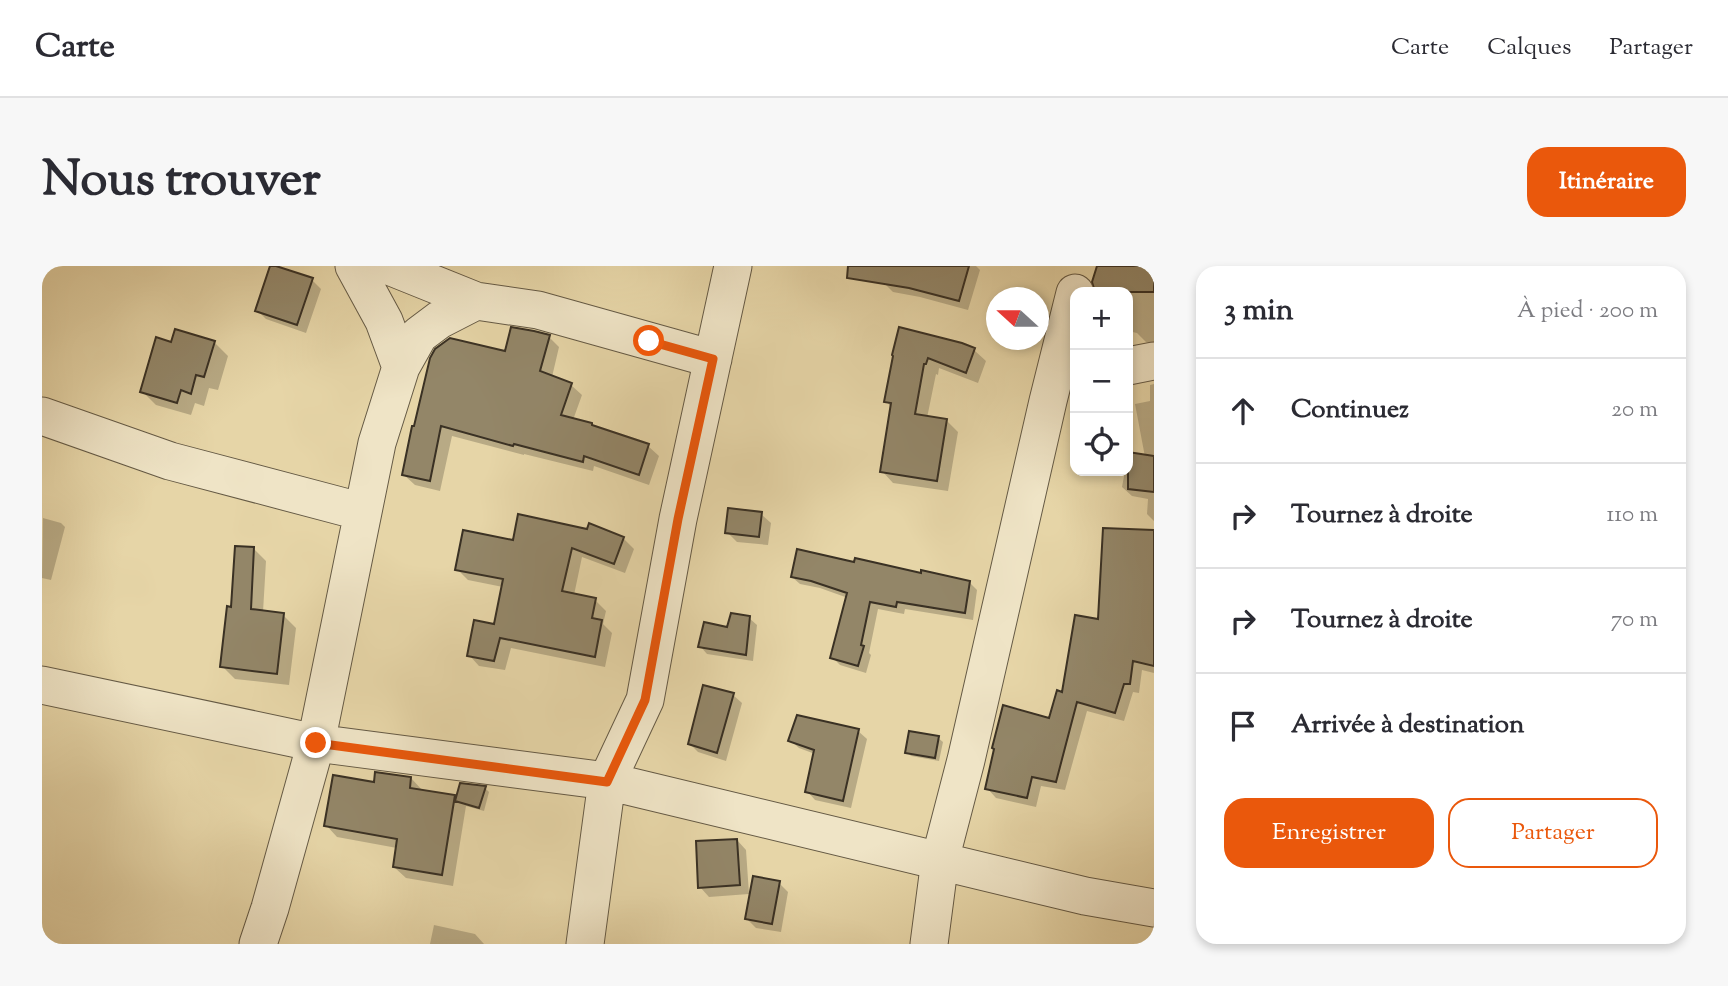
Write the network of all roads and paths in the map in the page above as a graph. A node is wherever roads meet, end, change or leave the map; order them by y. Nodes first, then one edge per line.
1 (354, 266) edge
2 (389, 266) edge
3 (733, 266) edge
4 (1080, 266) edge
5 (1076, 287) edge
6 (476, 301) junction
7 (1070, 329) edge
8 (713, 359) junction
9 (1154, 361) edge
10 (1133, 365) edge
11 (401, 368) junction
12 (1061, 393) edge
13 (42, 416) edge
14 (363, 512) junction
15 (42, 685) edge
16 (316, 743) junction
17 (607, 782) junction
18 (940, 860) junction
19 (1154, 908) edge
20 (258, 944) edge
21 (585, 944) edge
22 (929, 944) edge

1 - 11 street
2 - 6 street
3 - 8 street
4 - 5 street
6 - 8 street
6 - 11 street
7 - 12 street
8 - 17 street
9 - 10 street
11 - 14 street
12 - 18 street
13 - 14 street
14 - 16 street
15 - 16 street
16 - 17 street
16 - 20 street
17 - 18 street
17 - 21 street
18 - 19 street
18 - 22 street

